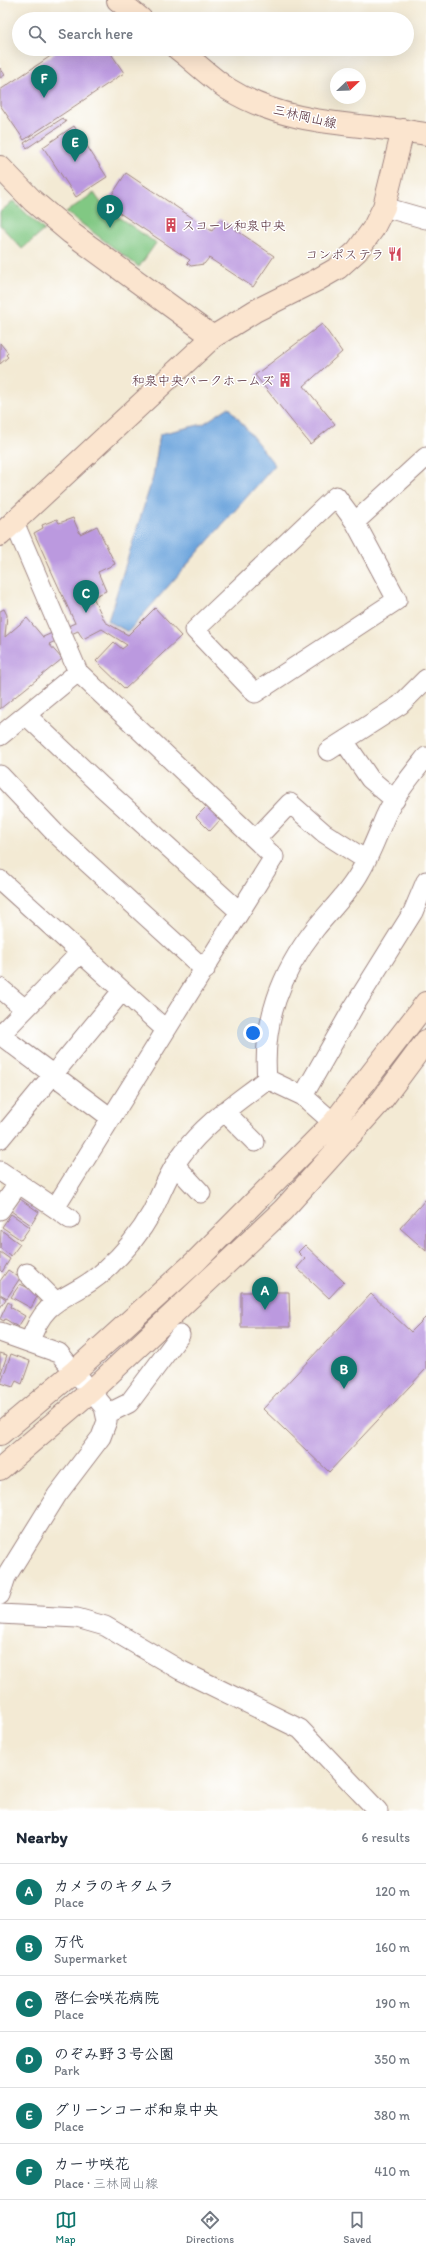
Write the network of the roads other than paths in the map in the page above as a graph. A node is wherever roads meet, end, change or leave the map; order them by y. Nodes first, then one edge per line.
1 (118, 0) edge
2 (133, 12) edge
3 (187, 56) edge
4 (403, 130) junction
5 (426, 134) edge
6 (0, 168) edge
7 (384, 207) junction
8 (426, 220) edge
9 (213, 337) junction
10 (426, 457) edge
11 (355, 522) junction
12 (7, 528) edge
13 (78, 672) junction
14 (426, 679) edge
15 (26, 715) junction
16 (0, 736) edge
17 (344, 741) junction
18 (328, 751) dead end
19 (426, 757) edge
20 (0, 775) edge
21 (395, 800) junction
22 (256, 839) junction
23 (366, 860) junction
24 (0, 880) edge
25 (426, 881) edge
26 (240, 911) junction
27 (80, 953) junction
28 (205, 970) junction
29 (0, 988) edge
30 (122, 991) junction
31 (426, 1002) edge
32 (25, 1009) junction
33 (165, 1029) junction
34 (0, 1035) edge
35 (426, 1041) edge
36 (53, 1075) junction
37 (267, 1079) junction
38 (303, 1096) junction
39 (224, 1112) junction
40 (111, 1118) junction
41 (341, 1129) junction
42 (0, 1139) edge
43 (255, 1142) dead end
44 (175, 1165) junction
45 (0, 1171) edge
46 (18, 1183) junction
47 (201, 1193) dead end
48 (55, 1208) junction
49 (0, 1210) edge
50 (70, 1219) dead end
51 (26, 1273) dead end
52 (55, 1301) junction
53 (0, 1332) edge
54 (180, 1335) dead end
55 (30, 1342) junction
56 (75, 1370) junction
57 (90, 1392) junction
58 (107, 1414) junction
59 (0, 1434) edge
60 (0, 1469) edge
61 (0, 1595) edge
62 (0, 1614) edge
63 (378, 1811) edge

1 - 2 street
3 - 4 street, 三林岡山線
4 - 5 street, 三林岡山線
4 - 7 street
6 - 9 street
7 - 8 street
7 - 9 street
9 - 12 street
10 - 11 street
11 - 11 street
12 - 13 street
13 - 15 street
13 - 22 street
14 - 17 street
15 - 16 street
15 - 26 street
17 - 18 street
17 - 21 street
19 - 21 street
20 - 28 street
21 - 23 street
22 - 23 street
22 - 26 street
23 - 37 street
24 - 27 street
25 - 38 street
26 - 28 street
27 - 30 street
27 - 32 street
28 - 33 street
29 - 32 street
30 - 33 street
30 - 36 street
31 - 41 street
32 - 34 street
33 - 40 street
34 - 36 street
35 - 41 street
36 - 40 street
36 - 42 street
37 - 38 street
37 - 39 street
38 - 41 street
39 - 43 street
39 - 44 street
40 - 48 street
41 - 56 street
41 - 57 street
44 - 47 street
44 - 52 street
45 - 46 street
46 - 48 street
46 - 49 street
48 - 50 street
51 - 52 street
52 - 55 street
53 - 55 street
54 - 58 street
55 - 56 street
56 - 57 street
56 - 59 street
57 - 58 street
57 - 60 street
58 - 61 street
62 - 63 street

